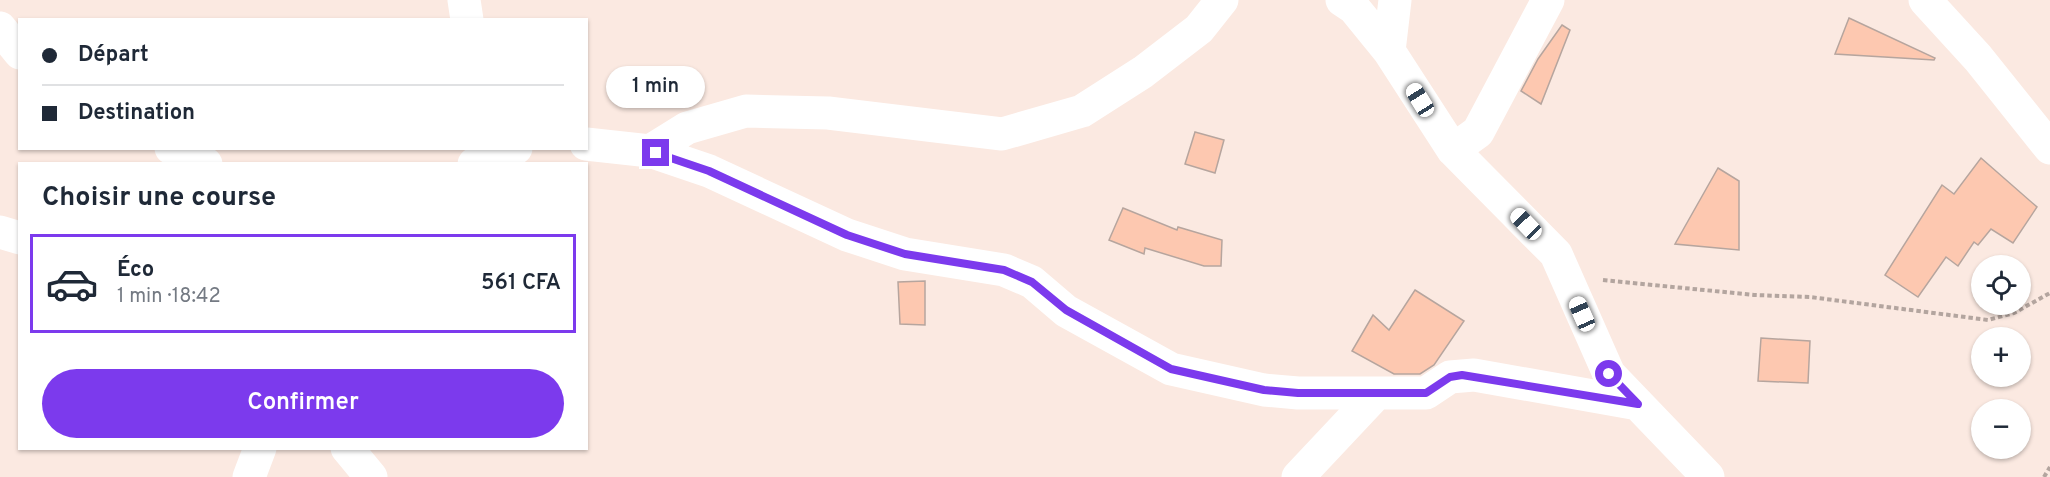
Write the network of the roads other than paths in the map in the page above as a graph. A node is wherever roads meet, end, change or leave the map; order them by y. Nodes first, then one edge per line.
1 (464, 0) edge
2 (1222, 0) edge
3 (1342, 0) edge
4 (1395, 0) edge
5 (1548, 0) edge
6 (1924, 0) edge
7 (467, 18) edge
8 (0, 28) edge
9 (18, 50) edge
10 (1389, 51) junction
11 (2045, 135) edge
12 (588, 144) edge
13 (175, 150) edge
14 (1454, 150) junction
15 (650, 151) junction
16 (202, 162) edge
17 (0, 232) edge
18 (18, 237) edge
19 (1377, 393) junction
20 (1638, 404) junction
21 (259, 450) edge
22 (349, 450) edge
23 (249, 477) edge
24 (372, 477) edge
25 (1298, 477) edge
26 (1708, 477) edge

1 - 7 street
2 - 15 street
3 - 10 street
4 - 10 street
5 - 14 street
6 - 11 street
8 - 9 street
10 - 14 street
12 - 15 street
13 - 16 street
14 - 20 street
15 - 19 street
17 - 18 street
19 - 20 street
19 - 25 street
20 - 26 street
21 - 23 street
22 - 24 street

